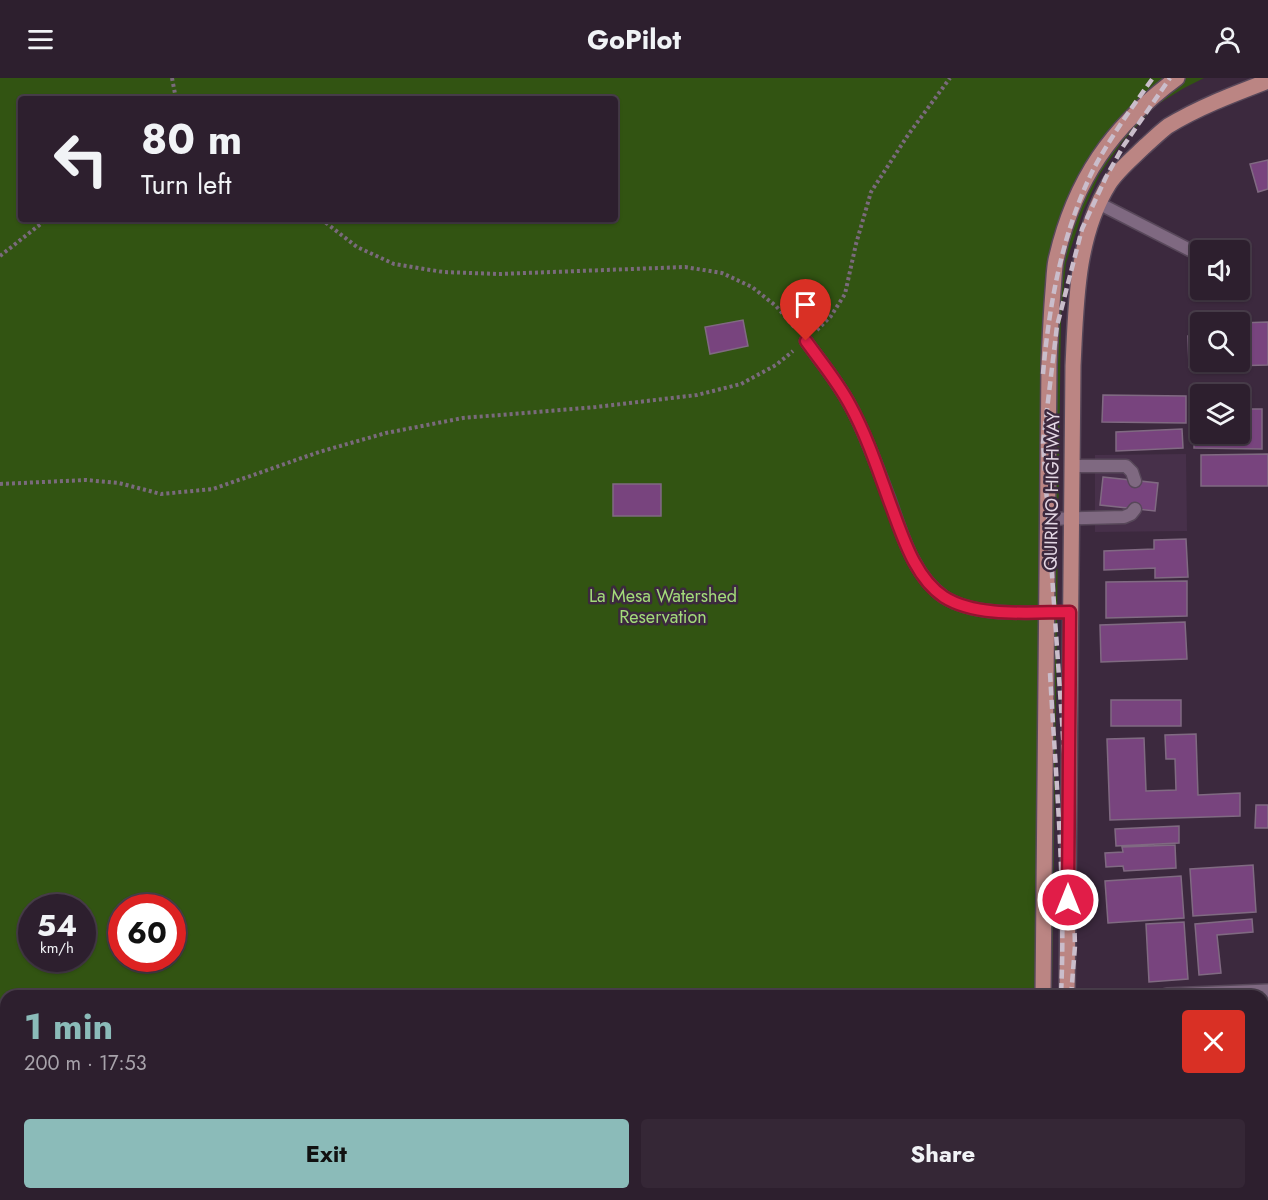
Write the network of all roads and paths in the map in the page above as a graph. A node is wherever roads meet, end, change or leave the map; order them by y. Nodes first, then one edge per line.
1 (172, 78) edge
2 (950, 78) edge
3 (1177, 78) edge
4 (1268, 81) edge
5 (175, 96) edge
6 (1100, 204) junction
7 (43, 222) edge
8 (325, 222) edge
9 (1190, 250) dead end
10 (0, 256) edge
11 (806, 341) junction
12 (1072, 466) junction
13 (1135, 481) dead end
14 (0, 484) edge
15 (1135, 509) dead end
16 (1071, 518) junction
17 (1047, 519) junction
18 (1046, 612) junction
19 (1070, 612) junction
20 (1042, 990) edge
21 (1067, 990) edge

1 - 5 path
2 - 11 path
3 - 17 main road, QUIRINO HIGHWAY
4 - 6 main road, QUIRINO HIGHWAY
6 - 9 lane
6 - 12 main road, QUIRINO HIGHWAY
7 - 10 path
8 - 11 path
11 - 14 path
11 - 18 lane
12 - 13 lane
12 - 16 main road, QUIRINO HIGHWAY
15 - 16 lane
16 - 17 lane
16 - 19 main road, QUIRINO HIGHWAY
17 - 18 main road, QUIRINO HIGHWAY
18 - 19 lane
18 - 20 main road, QUIRINO HIGHWAY
19 - 21 main road, QUIRINO HIGHWAY

